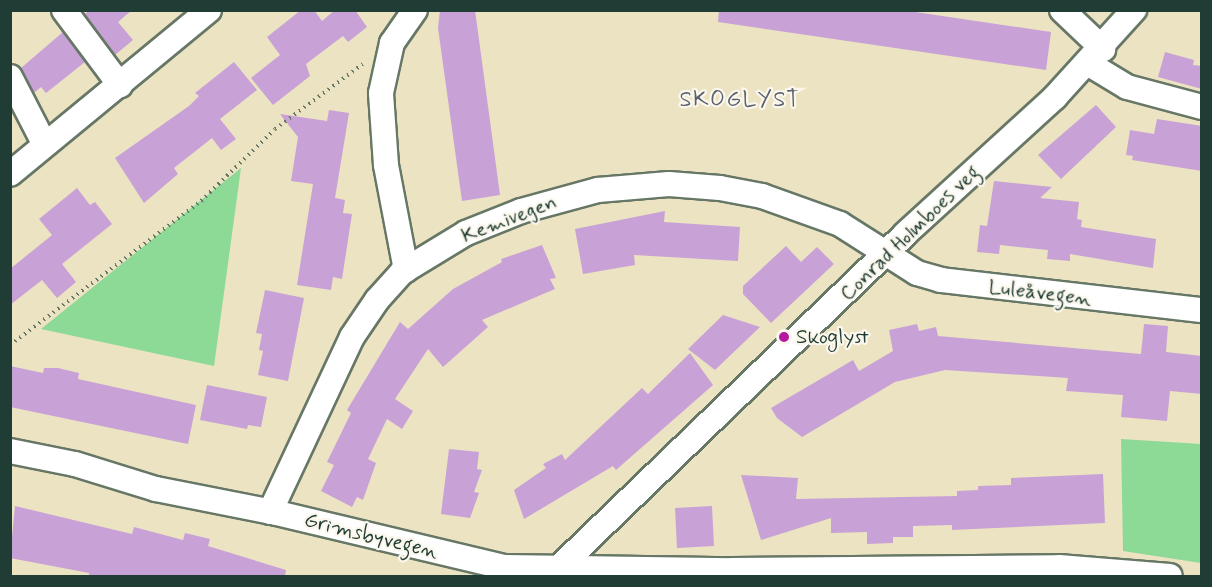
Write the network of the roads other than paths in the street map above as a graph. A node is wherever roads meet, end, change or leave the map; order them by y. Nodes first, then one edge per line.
1 (64, 10) edge
2 (209, 10) edge
3 (415, 10) edge
4 (1062, 10) edge
5 (1134, 10) edge
6 (1096, 56) junction
7 (10, 77) edge
8 (120, 85) junction
9 (1202, 108) edge
10 (45, 145) junction
11 (10, 174) edge
12 (886, 253) junction
13 (406, 270) junction
14 (1202, 310) edge
15 (10, 451) edge
16 (270, 512) junction
17 (1059, 572) edge
18 (554, 573) edge
19 (1170, 576) edge

1 - 8 street
2 - 8 street
3 - 13 street
4 - 6 street
5 - 6 street, Conrad Holmboes veg
6 - 9 street
6 - 12 street, Conrad Holmboes veg
7 - 10 street
8 - 10 street
10 - 11 street
12 - 13 street, Kemivegen
12 - 14 street, Luleåvegen
12 - 18 street, Conrad Holmboes veg
13 - 16 street, Kemivegen
15 - 16 street, Grimsbyvegen
16 - 18 street, Grimsbyvegen
17 - 18 street, Grimsbyvegen
17 - 19 street, Grimsbyvegen

